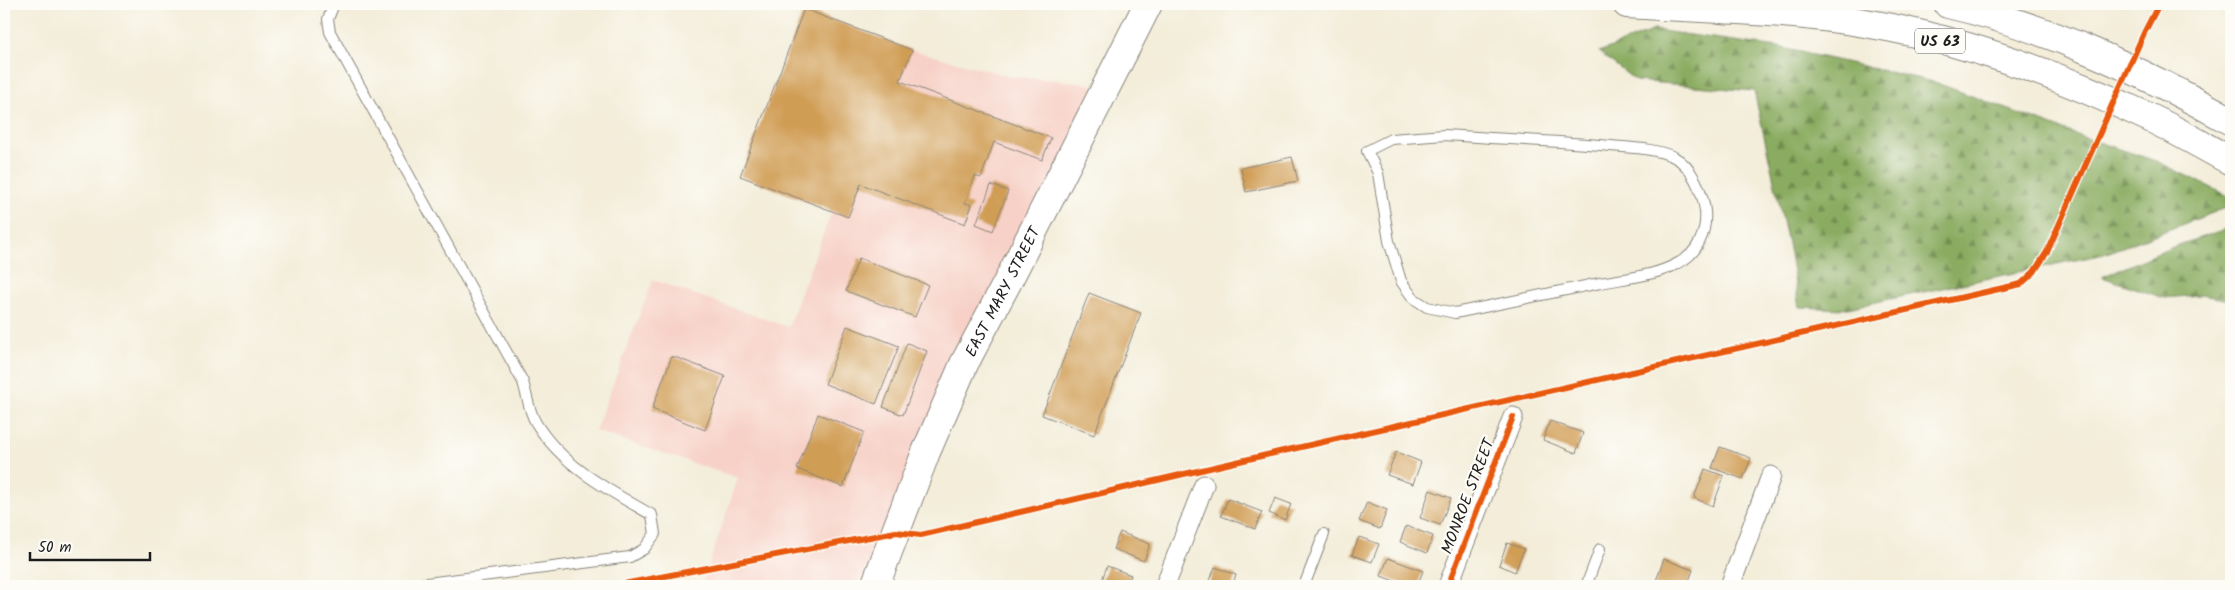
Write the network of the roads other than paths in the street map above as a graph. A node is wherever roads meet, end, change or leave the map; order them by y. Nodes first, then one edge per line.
1 (334, 4) edge
2 (1148, 4) edge
3 (1627, 4) edge
4 (1948, 4) edge
5 (2231, 121) edge
6 (1391, 139) joint
7 (2231, 161) edge
8 (1513, 417) dead end
9 (1771, 476) dead end
10 (1204, 485) dead end
11 (1324, 534) dead end
12 (1600, 549) dead end
13 (404, 586) edge
14 (875, 586) edge
15 (1165, 586) edge
16 (1304, 586) edge
17 (1448, 586) edge
18 (1586, 586) edge
19 (1730, 586) edge

1 - 13 lane
2 - 14 main road, EAST MARY STREET
3 - 7 main road, US 63
4 - 5 main road, US 63
6 - 6 lane
8 - 17 street, MONROE STREET
9 - 19 street
10 - 15 street
11 - 16 lane
12 - 18 lane

